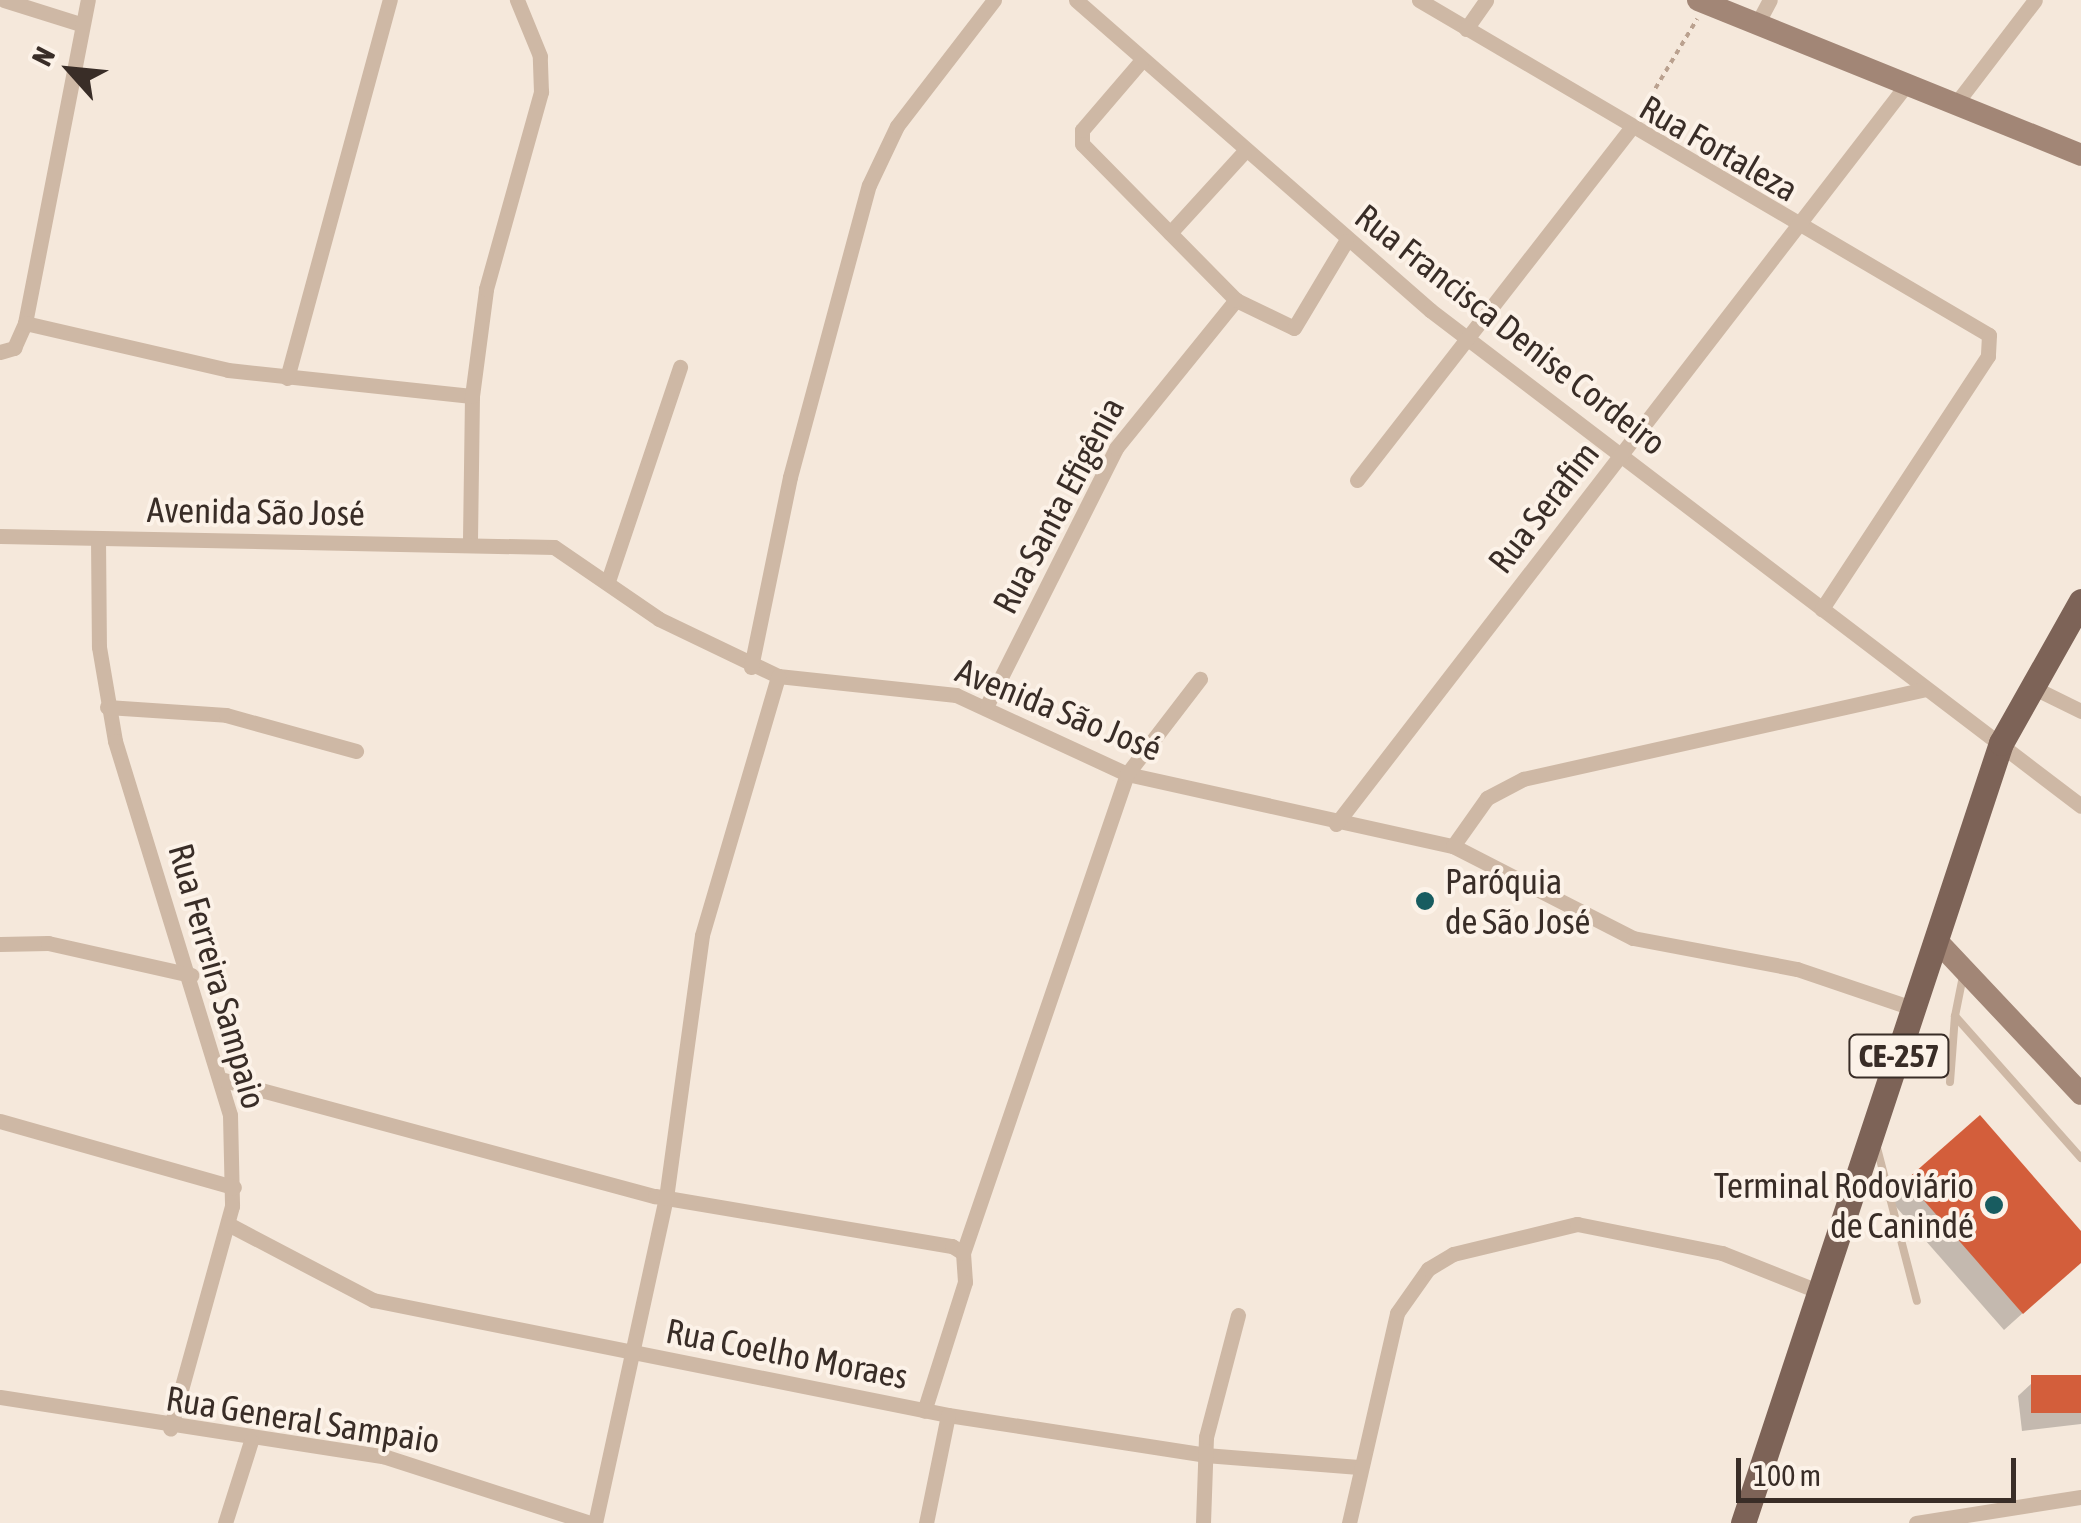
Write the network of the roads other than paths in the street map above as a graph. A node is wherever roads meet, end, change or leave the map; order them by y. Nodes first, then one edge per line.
1 (4, 0) edge
2 (88, 0) edge
3 (390, 0) edge
4 (517, 0) edge
5 (994, 0) edge
6 (1076, 0) edge
7 (1418, 0) edge
8 (1486, 0) edge
9 (1770, 0) edge
10 (2035, 0) edge
11 (1702, 2) edge
12 (77, 23) junction
13 (1757, 24) junction
14 (1466, 29) junction
15 (1142, 60) junction
16 (1907, 84) junction
17 (1954, 106) junction
18 (1629, 130) junction
19 (1244, 152) junction
20 (2081, 155) edge
21 (1796, 228) junction
22 (1170, 233) junction
23 (1346, 242) junction
24 (1236, 300) junction
25 (26, 323) junction
26 (1468, 340) junction
27 (0, 352) edge
28 (680, 367) dead end
29 (287, 378) junction
30 (472, 396) junction
31 (1621, 454) junction
32 (1357, 480) dead end
33 (0, 536) edge
34 (98, 538) junction
35 (470, 542) junction
36 (608, 580) junction
37 (2081, 601) edge
38 (1822, 609) junction
39 (751, 666) junction
40 (778, 676) junction
41 (1200, 678) dead end
42 (2030, 686) junction
43 (1924, 688) junction
44 (988, 706) junction
45 (107, 707) junction
46 (2081, 711) edge
47 (2001, 743) junction
48 (356, 751) dead end
49 (1127, 774) junction
50 (2081, 806) edge
51 (1336, 824) junction
52 (1453, 846) junction
53 (1937, 941) junction
54 (0, 944) edge
55 (1964, 970) junction
56 (191, 976) junction
57 (1914, 1009) junction
58 (1955, 1016) junction
59 (224, 1080) junction
60 (1950, 1082) dead end
61 (2081, 1094) edge
62 (0, 1120) edge
63 (1873, 1135) junction
64 (2081, 1158) edge
65 (234, 1187) junction
66 (666, 1198) junction
67 (228, 1224) junction
68 (962, 1254) junction
69 (1820, 1292) junction
70 (1917, 1301) dead end
71 (1238, 1315) dead end
72 (629, 1352) junction
73 (0, 1397) edge
74 (924, 1411) junction
75 (948, 1415) junction
76 (170, 1429) junction
77 (251, 1440) junction
78 (1205, 1455) junction
79 (1356, 1467) junction
80 (2081, 1497) edge
81 (225, 1523) edge
82 (593, 1523) edge
83 (926, 1523) edge
84 (1203, 1523) edge
85 (1349, 1523) edge
86 (1743, 1523) edge
87 (1916, 1523) edge

1 - 12 street
2 - 12 street
3 - 29 street
4 - 30 street
5 - 39 street
6 - 15 street, Rua Francisca Denise Cordeiro
7 - 14 street, Rua Fortaleza
8 - 14 street
9 - 13 street
10 - 17 street
11 - 13 street
12 - 25 street
13 - 16 street
14 - 18 street, Rua Fortaleza
15 - 19 street, Rua Francisca Denise Cordeiro
15 - 22 street
16 - 17 street
16 - 21 street, Rua Serafim
17 - 20 street
18 - 21 street, Rua Fortaleza
18 - 26 street
19 - 22 street
19 - 23 street, Rua Francisca Denise Cordeiro
21 - 31 street, Rua Serafim
21 - 38 street, Rua Fortaleza
22 - 24 street
23 - 24 street
23 - 26 street, Rua Francisca Denise Cordeiro
24 - 44 street, Rua Santa Efigênia
25 - 27 street
25 - 29 street
26 - 31 street, Rua Francisca Denise Cordeiro
26 - 32 street
28 - 36 street
29 - 30 street
30 - 35 street
31 - 38 street, Rua Francisca Denise Cordeiro
31 - 51 street, Rua Serafim
33 - 34 street, Avenida São José
34 - 35 street, Avenida São José
34 - 45 street, Rua Ferreira Sampaio
35 - 36 street, Avenida São José
36 - 39 street, Avenida São José
37 - 42 main road, CE-257
38 - 43 street, Rua Francisca Denise Cordeiro
39 - 40 street, Avenida São José
40 - 44 street, Avenida São José
40 - 66 street
41 - 49 street
42 - 46 street
42 - 47 main road, CE-257
43 - 47 street, Rua Francisca Denise Cordeiro
43 - 52 street
44 - 49 street, Avenida São José
45 - 48 street
45 - 56 street, Rua Ferreira Sampaio
47 - 50 street, Rua Francisca Denise Cordeiro
47 - 53 main road, CE-257
49 - 51 street, Avenida São José
49 - 68 street
51 - 52 street, Avenida São José
52 - 57 street, Avenida São José
53 - 55 street
53 - 57 main road, CE-257
54 - 56 street
55 - 58 lane
55 - 61 street
56 - 59 street, Rua Ferreira Sampaio
57 - 63 main road, CE-257
58 - 60 lane
58 - 64 lane
59 - 65 street, Rua Ferreira Sampaio
59 - 66 street
62 - 65 street
63 - 69 main road, CE-257
63 - 70 lane
65 - 67 street, Rua Ferreira Sampaio
66 - 68 street
66 - 72 street
67 - 72 street, Rua Coelho Moraes
67 - 76 street, Rua Ferreira Sampaio
68 - 74 street
69 - 79 street
69 - 86 main road, CE-257
71 - 78 street
72 - 74 street, Rua Coelho Moraes
72 - 82 street
73 - 76 street, Rua General Sampaio
74 - 75 street, Rua Coelho Moraes
75 - 78 street, Rua Coelho Moraes
75 - 83 street
76 - 77 street, Rua General Sampaio
77 - 81 street
77 - 82 street, Rua General Sampaio
78 - 79 street, Rua Coelho Moraes
78 - 84 street
79 - 85 street
80 - 87 street

